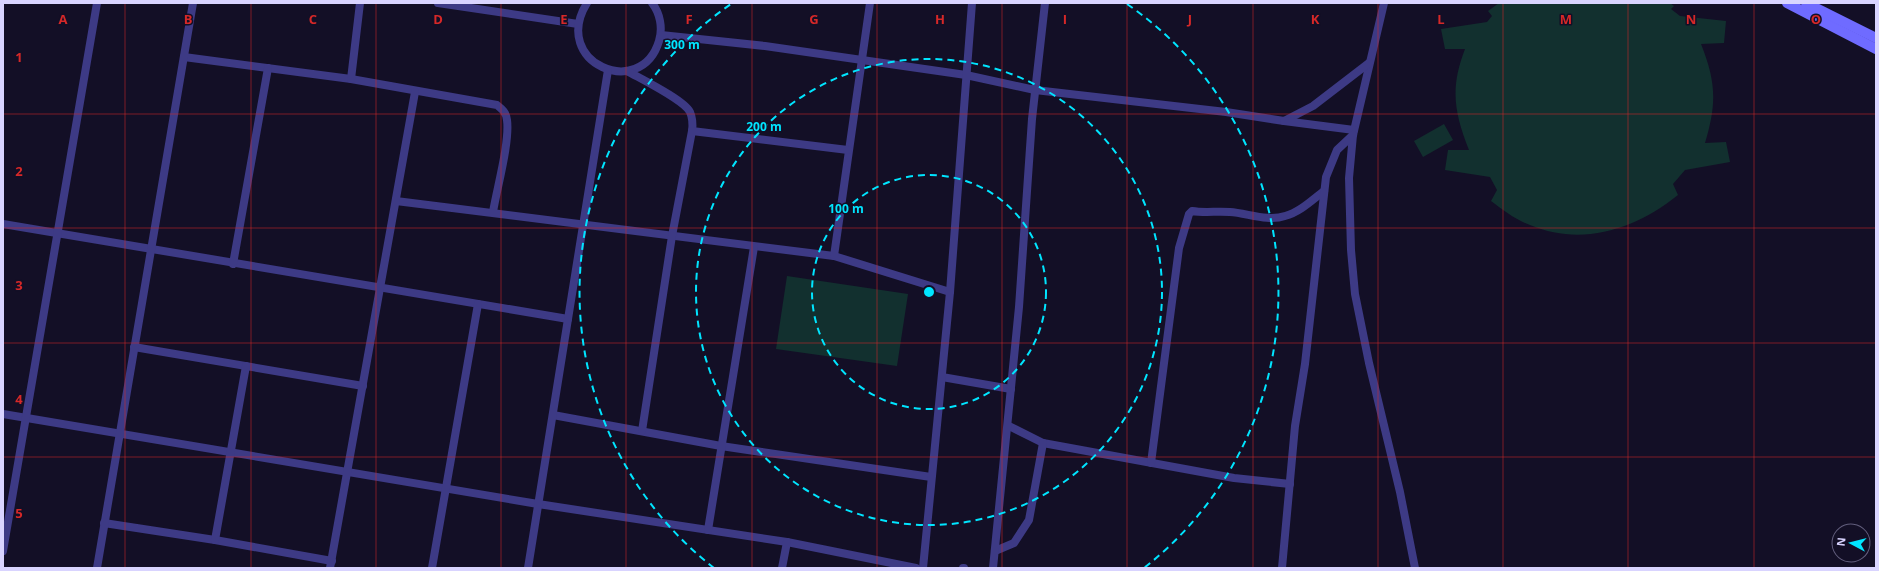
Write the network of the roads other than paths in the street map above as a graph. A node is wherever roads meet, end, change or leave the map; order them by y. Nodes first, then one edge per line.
1 (97, 3) edge
2 (193, 3) edge
3 (360, 3) edge
4 (438, 3) edge
5 (587, 3) edge
6 (652, 3) edge
7 (870, 3) edge
8 (972, 3) edge
9 (1045, 3) edge
10 (1384, 3) edge
11 (1787, 3) edge
12 (1806, 3) edge
13 (1818, 6) edge
14 (578, 24) junction
15 (661, 35) junction
16 (1876, 38) edge
17 (1876, 49) edge
18 (184, 57) junction
19 (861, 60) junction
20 (1368, 63) junction
21 (268, 68) junction
22 (608, 70) junction
23 (627, 71) junction
24 (966, 74) junction
25 (351, 79) junction
26 (1035, 90) junction
27 (415, 92) junction
28 (1284, 121) junction
29 (692, 131) junction
30 (1353, 132) junction
31 (848, 150) junction
32 (1324, 191) junction
33 (396, 201) junction
34 (493, 212) junction
35 (3, 224) edge
36 (584, 224) junction
37 (58, 234) junction
38 (672, 236) junction
39 (754, 247) junction
40 (151, 249) junction
41 (834, 256) junction
42 (233, 264) junction
43 (380, 289) junction
44 (950, 292) junction
45 (478, 304) junction
46 (568, 319) junction
47 (134, 347) junction
48 (246, 366) junction
49 (942, 377) junction
50 (363, 386) junction
51 (1012, 388) junction
52 (3, 414) edge
53 (553, 415) junction
54 (26, 418) junction
55 (1009, 426) junction
56 (642, 431) junction
57 (120, 433) junction
58 (1043, 443) junction
59 (721, 446) junction
60 (231, 453) junction
61 (1151, 463) junction
62 (348, 472) junction
63 (931, 477) junction
64 (1290, 484) junction
65 (445, 488) junction
66 (538, 504) junction
67 (104, 523) junction
68 (708, 530) junction
69 (215, 540) junction
70 (787, 542) junction
71 (3, 551) edge
72 (995, 551) junction
73 (331, 564) edge
74 (97, 568) edge
75 (432, 568) edge
76 (528, 568) edge
77 (782, 568) edge
78 (916, 568) edge
79 (923, 568) edge
80 (993, 568) edge
81 (1282, 568) edge
82 (1415, 568) edge

1 - 37 street
2 - 18 street
3 - 25 street
4 - 14 street
5 - 14 street
6 - 15 street
7 - 19 street
8 - 24 street
9 - 26 street
10 - 20 street
11 - 17 main road
12 - 13 main road
13 - 16 main road
14 - 22 street
15 - 19 street
15 - 23 street
18 - 21 street
18 - 40 street
19 - 24 street
19 - 31 street
20 - 28 street
20 - 30 street
21 - 25 street
21 - 42 street
22 - 23 street
22 - 36 street
23 - 29 street
24 - 26 street
24 - 44 street
25 - 27 street
26 - 28 street
26 - 51 street
27 - 33 street
27 - 34 street
28 - 30 street
29 - 31 street
29 - 38 street
30 - 32 street
30 - 82 street
31 - 41 street
32 - 61 street
32 - 64 street
33 - 34 street
33 - 43 street
34 - 36 street
35 - 37 street
36 - 38 street
36 - 46 street
37 - 40 street
37 - 54 street
38 - 39 street
38 - 56 street
39 - 41 street
39 - 59 street
40 - 42 street
40 - 47 street
41 - 44 street
42 - 43 street
43 - 45 street
43 - 50 street
44 - 49 street
45 - 46 street
45 - 65 street
46 - 53 street
47 - 48 street
47 - 57 street
48 - 50 street
48 - 60 street
49 - 51 street
49 - 63 street
50 - 62 street
51 - 55 street
52 - 54 street
53 - 56 street
53 - 66 street
54 - 57 street
54 - 71 street
55 - 58 street
55 - 72 street
56 - 59 street
57 - 60 street
57 - 67 street
58 - 61 street
58 - 72 street
59 - 63 street
59 - 68 street
60 - 62 street
60 - 69 street
61 - 64 street
62 - 65 street
62 - 73 street
63 - 79 street
64 - 81 street
65 - 66 street
65 - 75 street
66 - 68 street
66 - 76 street
67 - 69 street
67 - 74 street
68 - 70 street
69 - 73 street
70 - 77 street
70 - 78 street
72 - 80 street

